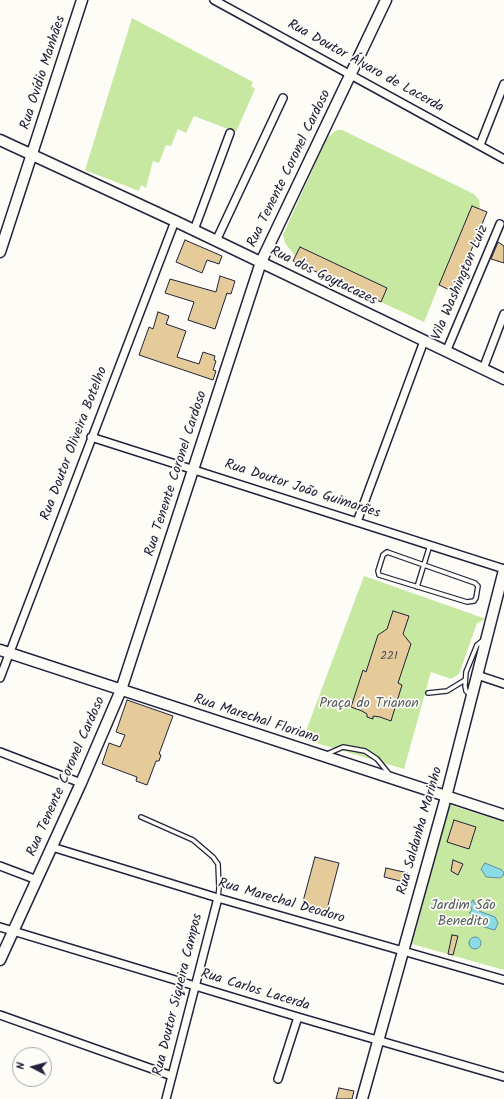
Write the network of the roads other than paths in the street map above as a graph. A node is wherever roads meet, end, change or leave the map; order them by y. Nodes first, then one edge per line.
1 (82, 0) edge
2 (214, 0) edge
3 (386, 0) edge
4 (351, 74) junction
5 (504, 84) edge
6 (283, 98) dead end
7 (230, 133) dead end
8 (0, 140) edge
9 (480, 145) junction
10 (32, 155) junction
11 (504, 159) edge
12 (175, 221) junction
13 (500, 224) dead end
14 (194, 230) junction
15 (216, 241) junction
16 (0, 252) edge
17 (261, 262) junction
18 (504, 314) edge
19 (424, 341) junction
20 (446, 352) junction
21 (483, 369) junction
22 (504, 379) edge
23 (91, 437) junction
24 (193, 469) junction
25 (357, 522) junction
26 (430, 545) junction
27 (424, 565) junction
28 (504, 569) edge
29 (417, 587) junction
30 (486, 639) junction
31 (4, 652) edge
32 (477, 675) junction
33 (0, 678) edge
34 (465, 680) junction
35 (504, 684) edge
36 (121, 690) junction
37 (428, 692) dead end
38 (472, 696) junction
39 (0, 752) edge
40 (324, 756) junction
41 (393, 779) junction
42 (81, 783) junction
43 (446, 797) junction
44 (504, 815) edge
45 (141, 817) dead end
46 (52, 846) junction
47 (0, 866) edge
48 (37, 880) junction
49 (218, 898) junction
50 (0, 927) edge
51 (13, 931) junction
52 (402, 950) junction
53 (0, 958) edge
54 (504, 980) edge
55 (194, 986) junction
56 (0, 1015) edge
57 (298, 1017) junction
58 (378, 1039) junction
59 (172, 1076) junction
60 (504, 1077) edge
61 (278, 1079) dead end
62 (166, 1099) edge
63 (362, 1099) edge

1 - 10 main road, Rua Ovídio Manhães
2 - 4 street, Rua Doutor Álvaro de Lacerda
3 - 4 main road, Rua Tenente Coronel Cardoso
4 - 9 street, Rua Doutor Álvaro de Lacerda
4 - 17 main road, Rua Tenente Coronel Cardoso
5 - 9 street
6 - 15 street
7 - 14 street
8 - 10 main road, Rua dos Goytacazes
9 - 11 street, Rua Doutor Álvaro de Lacerda
10 - 12 main road, Rua dos Goytacazes
10 - 16 main road, Rua Ovídio Manhães
12 - 14 main road, Rua dos Goytacazes
12 - 23 street, Rua Doutor Oliveira Botelho
13 - 20 street, Vila Washington Luiz
14 - 15 main road, Rua dos Goytacazes
15 - 17 main road, Rua dos Goytacazes
17 - 19 main road, Rua dos Goytacazes
17 - 24 main road, Rua Tenente Coronel Cardoso
18 - 21 street
19 - 20 main road, Rua dos Goytacazes
19 - 25 street
20 - 21 main road, Rua dos Goytacazes
21 - 22 main road, Rua dos Goytacazes
23 - 24 street, Rua Doutor João Guimarães
23 - 31 street, Rua Doutor Oliveira Botelho
24 - 25 street, Rua Doutor João Guimarães
24 - 36 main road, Rua Tenente Coronel Cardoso
25 - 26 street, Rua Doutor João Guimarães
26 - 27 lane
26 - 28 street, Rua Doutor João Guimarães
27 - 29 lane
27 - 29 lane
27 - 29 lane
28 - 30 main road, Rua Saldanha Marinho
30 - 32 main road, Rua Saldanha Marinho
30 - 34 lane
31 - 33 street, Rua Doutor Oliveira Botelho
31 - 36 main road, Rua Marechal Floriano
32 - 35 street
32 - 38 main road, Rua Saldanha Marinho
34 - 37 lane
34 - 38 lane
36 - 40 main road, Rua Marechal Floriano
36 - 42 main road, Rua Tenente Coronel Cardoso
38 - 43 main road, Rua Saldanha Marinho
39 - 42 street
40 - 41 main road, Rua Marechal Floriano
40 - 41 lane
41 - 43 main road, Rua Marechal Floriano
42 - 46 main road, Rua Tenente Coronel Cardoso
43 - 44 main road, Rua Marechal Floriano
43 - 52 main road, Rua Saldanha Marinho
45 - 49 lane
46 - 48 main road, Rua Tenente Coronel Cardoso
46 - 49 street, Rua Marechal Deodoro
47 - 48 street
48 - 51 main road, Rua Tenente Coronel Cardoso
49 - 52 street, Rua Marechal Deodoro
49 - 55 street, Rua Doutor Siqueira Campos
50 - 51 street, Rua Carlos Lacerda
51 - 53 main road, Rua Tenente Coronel Cardoso
51 - 55 street, Rua Carlos Lacerda
52 - 54 street, Rua Marechal Deodoro
52 - 58 main road, Rua Saldanha Marinho
55 - 57 street, Rua Carlos Lacerda
55 - 59 street, Rua Doutor Siqueira Campos
56 - 59 street
57 - 58 street, Rua Carlos Lacerda
57 - 61 street
58 - 60 street, Rua Carlos Lacerda
58 - 63 main road, Rua Saldanha Marinho
59 - 62 street, Rua Doutor Siqueira Campos

